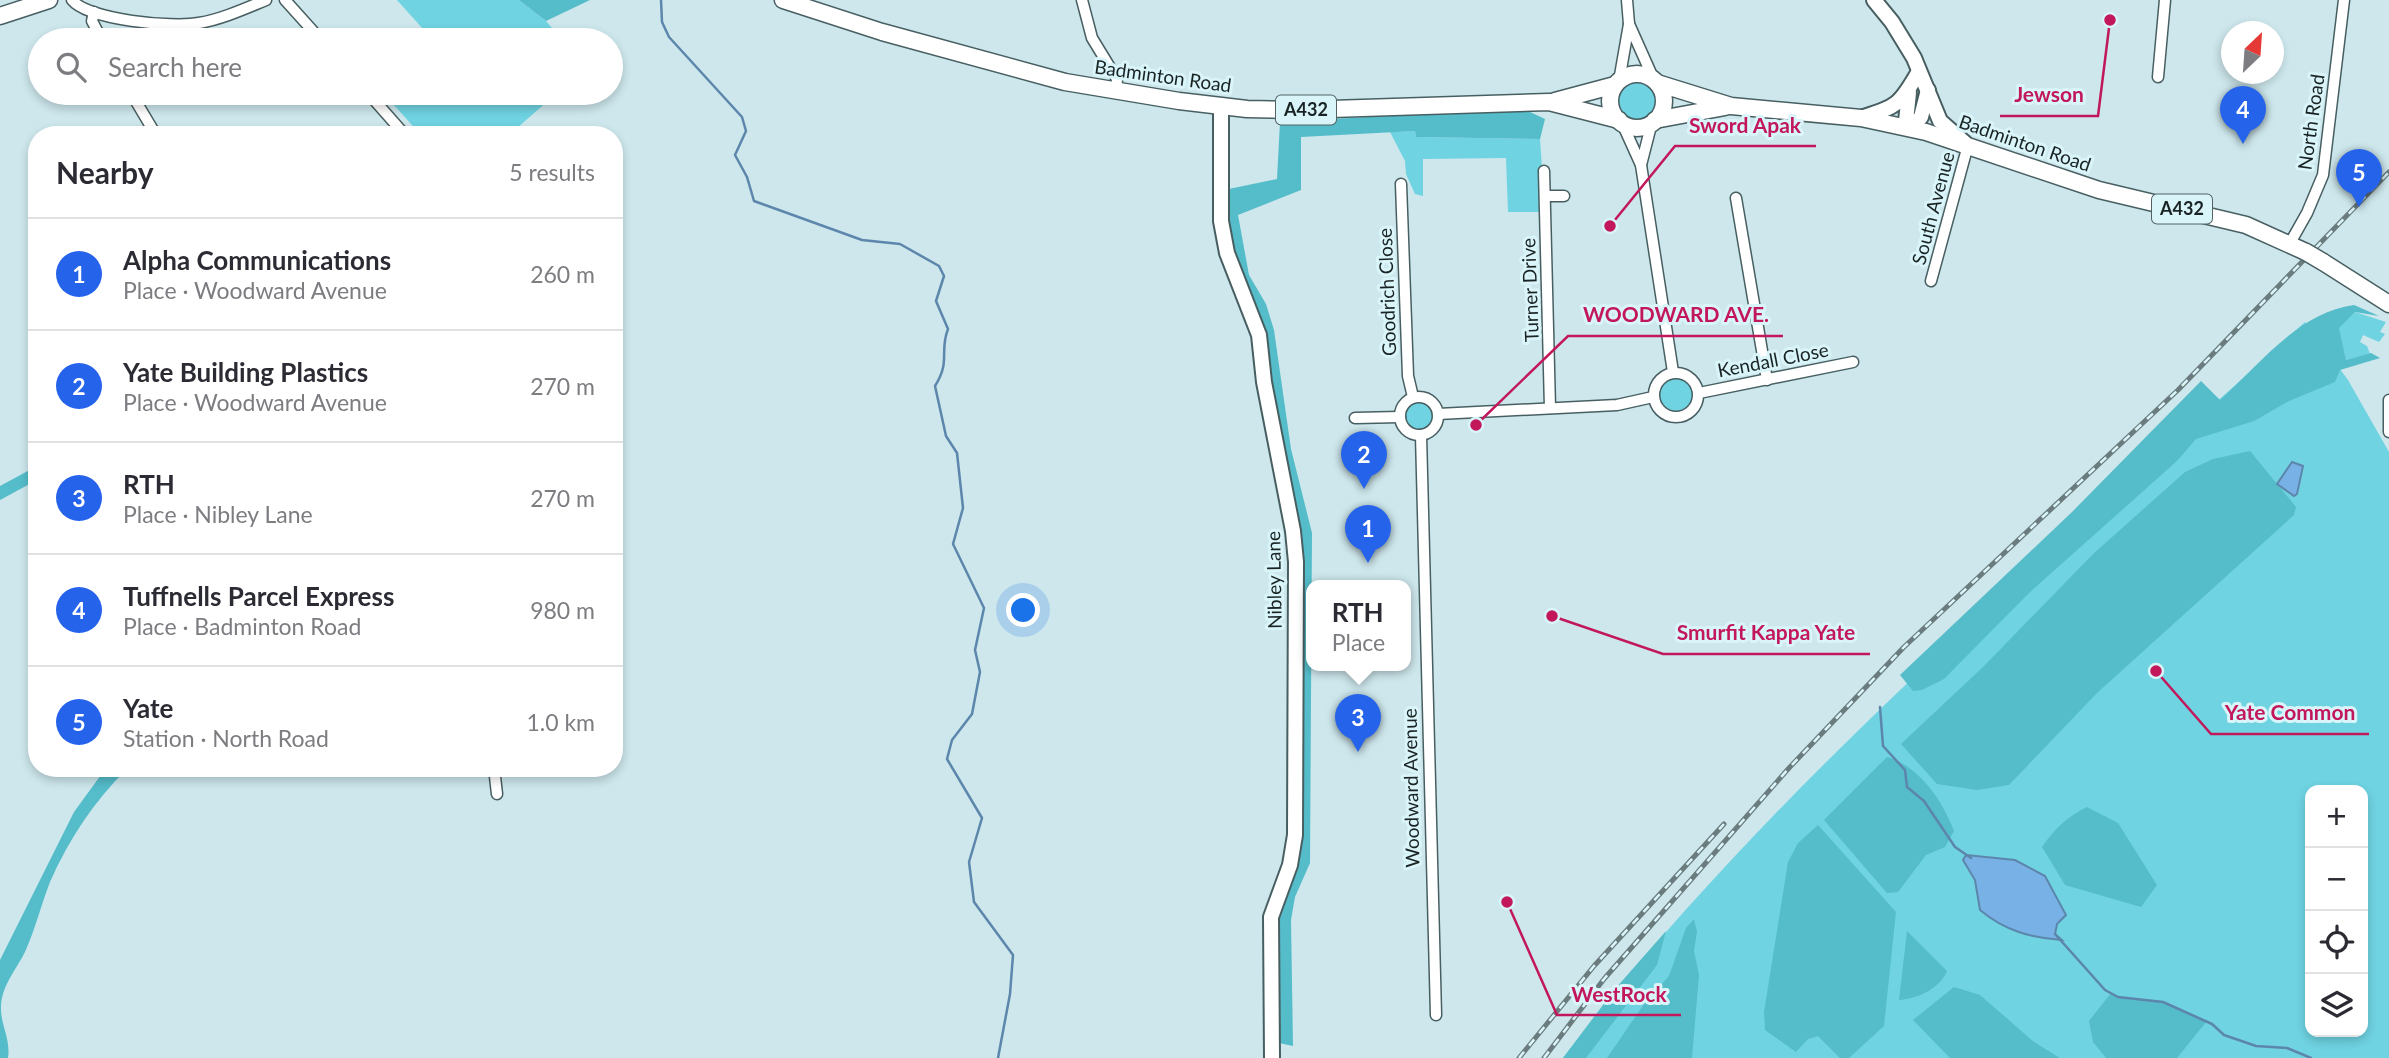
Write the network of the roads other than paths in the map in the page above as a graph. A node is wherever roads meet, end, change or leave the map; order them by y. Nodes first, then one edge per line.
1 (49, 0) edge
2 (72, 0) edge
3 (266, 0) edge
4 (285, 0) edge
5 (783, 0) edge
6 (1082, 0) edge
7 (1627, 0) edge
8 (1874, 0) edge
9 (2165, 0) edge
10 (2344, 0) edge
11 (17, 5) edge
12 (94, 12) junction
13 (0, 16) edge
14 (1629, 24) junction
15 (96, 28) edge
16 (310, 28) edge
17 (1918, 73) junction
18 (2158, 77) dead end
19 (1655, 81) junction
20 (1617, 83) junction
21 (1929, 89) junction
22 (1116, 92) junction
23 (1909, 93) junction
24 (1549, 102) junction
25 (138, 105) edge
26 (379, 105) edge
27 (1731, 106) junction
28 (1221, 107) junction
29 (1861, 118) junction
30 (1654, 121) junction
31 (1620, 122) junction
32 (151, 126) edge
33 (397, 126) edge
34 (1911, 128) junction
35 (1967, 144) junction
36 (1641, 165) junction
37 (1544, 171) dead end
38 (1401, 184) dead end
39 (1545, 196) junction
40 (1564, 196) dead end
41 (1736, 198) dead end
42 (2299, 248) junction
43 (1931, 281) dead end
44 (2389, 304) edge
45 (1853, 362) dead end
46 (1673, 372) junction
47 (1768, 380) junction
48 (1699, 393) junction
49 (1413, 397) junction
50 (1653, 397) junction
51 (2389, 400) edge
52 (1550, 408) junction
53 (1438, 414) junction
54 (1400, 417) junction
55 (1355, 418) dead end
56 (2389, 432) edge
57 (1421, 435) junction
58 (495, 777) edge
59 (497, 794) dead end
60 (1436, 1015) dead end
61 (1272, 1058) edge

1 - 11 main road
2 - 12 street
3 - 12 street
4 - 16 street
5 - 22 main road, Badminton Road / A432
6 - 22 street
7 - 14 street
8 - 17 street
9 - 18 street
10 - 42 street, North Road
11 - 13 main road
12 - 15 street
14 - 19 street
14 - 20 street
17 - 21 street
17 - 23 street
19 - 20 main road
19 - 27 main road, Badminton Road / A432
19 - 30 main road
20 - 24 main road, Badminton Road / A432
20 - 31 main road
21 - 34 street
21 - 35 street
22 - 28 main road, Badminton Road / A432
23 - 29 street
23 - 34 street
24 - 28 main road, Badminton Road / A432
24 - 31 main road, Badminton Road / A432
25 - 32 street
26 - 33 street
27 - 29 main road, Badminton Road / A432
27 - 30 main road, Badminton Road / A432
28 - 61 street, Nibley Lane
29 - 34 main road, Badminton Road / A432
30 - 31 main road
30 - 36 street
31 - 36 street
34 - 35 main road, Badminton Road / A432
35 - 42 main road, Badminton Road / A432
35 - 43 street, South Avenue
36 - 46 street
37 - 39 street, Turner Drive
38 - 49 street, Goodrich Close
39 - 40 street
39 - 52 street, Turner Drive
41 - 47 street
42 - 44 main road, A432, bridge
45 - 47 street, Kendall Close
46 - 48 street
46 - 50 street
47 - 48 street, Kendall Close
48 - 50 street
49 - 53 street
49 - 54 street
50 - 52 street
51 - 56 street
52 - 53 street
53 - 57 street
54 - 55 street
54 - 57 street
57 - 60 street, Woodward Avenue
58 - 59 street

